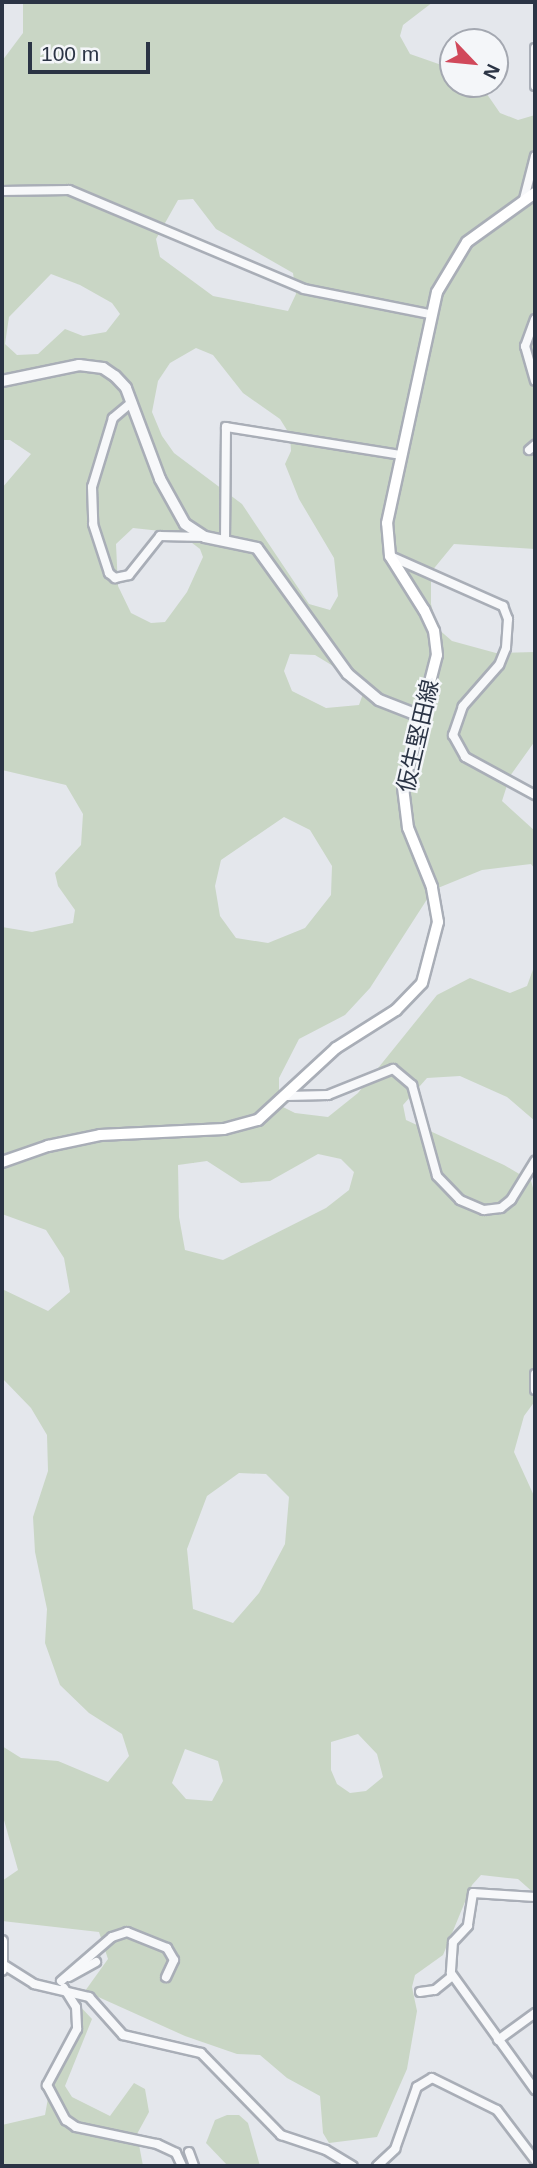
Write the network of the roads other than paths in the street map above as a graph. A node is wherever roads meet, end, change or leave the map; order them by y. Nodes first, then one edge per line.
1 (535, 48) edge
2 (535, 86) edge
3 (535, 156) edge
4 (2, 191) edge
5 (535, 193) edge
6 (524, 199) junction
7 (429, 314) junction
8 (535, 319) edge
9 (2, 381) edge
10 (535, 381) edge
11 (132, 402) junction
12 (401, 456) junction
13 (205, 537) junction
14 (225, 541) junction
15 (390, 556) junction
16 (420, 716) junction
17 (535, 794) edge
18 (287, 1096) junction
19 (535, 1161) edge
20 (2, 1162) edge
21 (535, 1374) edge
22 (535, 1390) edge
23 (535, 1897) edge
24 (2, 1941) edge
25 (96, 1962) dead end
26 (3, 1967) edge
27 (452, 1976) junction
28 (166, 1977) dead end
29 (62, 1985) junction
30 (419, 1992) dead end
31 (535, 2013) edge
32 (498, 2040) junction
33 (535, 2090) edge
34 (189, 2152) dead end
35 (535, 2160) edge
36 (182, 2166) edge
37 (194, 2166) edge
38 (354, 2166) edge
39 (377, 2166) edge

1 - 2 street
3 - 6 street
4 - 7 street
5 - 6 main road, 仮生堅田線
6 - 7 main road, 仮生堅田線
7 - 12 main road, 仮生堅田線
8 - 10 street
9 - 11 street
11 - 13 street
11 - 13 street
12 - 14 street
12 - 15 main road, 仮生堅田線
13 - 14 street
14 - 16 street
15 - 16 main road, 仮生堅田線
15 - 17 street
16 - 18 main road, 仮生堅田線
18 - 19 street
18 - 20 main road, 仮生堅田線
21 - 22 street
23 - 27 street
24 - 26 main road
25 - 29 street
26 - 29 street
27 - 30 street
27 - 32 street
28 - 29 street
29 - 36 street
29 - 38 street
31 - 32 street
32 - 33 street
34 - 37 street
35 - 39 street

